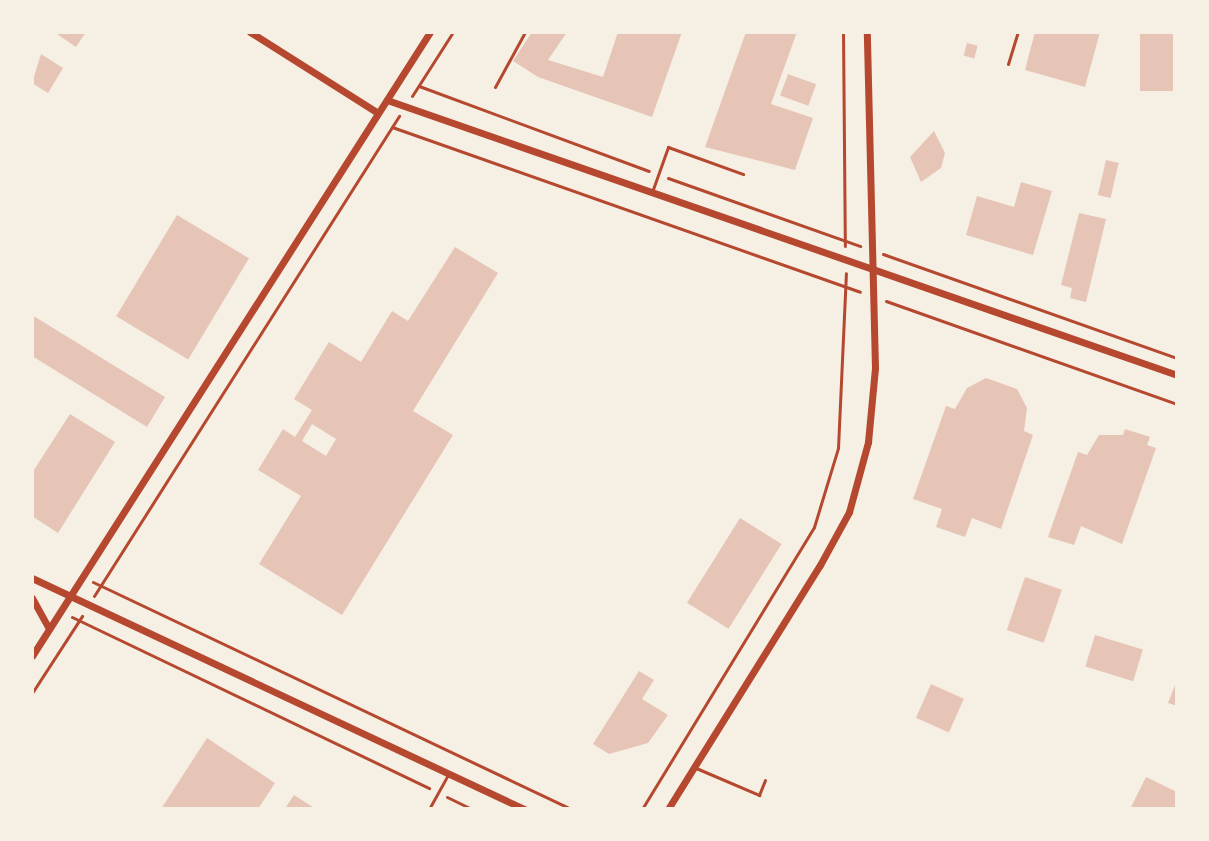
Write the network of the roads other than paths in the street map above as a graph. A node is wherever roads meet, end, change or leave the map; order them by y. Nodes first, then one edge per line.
1 (250, 32) edge
2 (430, 32) edge
3 (867, 32) edge
4 (1018, 32) edge
5 (1008, 64) dead end
6 (387, 100) junction
7 (378, 113) junction
8 (743, 174) dead end
9 (652, 192) junction
10 (873, 266) junction
11 (1177, 375) edge
12 (32, 578) edge
13 (72, 593) junction
14 (32, 598) edge
15 (49, 629) junction
16 (32, 656) edge
17 (693, 767) junction
18 (448, 775) junction
19 (765, 780) dead end
20 (429, 809) edge
21 (524, 809) edge
22 (668, 809) edge

1 - 7 street
2 - 6 street
3 - 10 street
4 - 5 lane
6 - 7 street
6 - 9 street
7 - 13 street
8 - 9 lane
9 - 10 street
10 - 11 street
10 - 17 street
12 - 13 street
13 - 15 street
13 - 18 street
14 - 15 street
15 - 16 street
17 - 19 lane
17 - 22 street
18 - 20 lane
18 - 21 street

